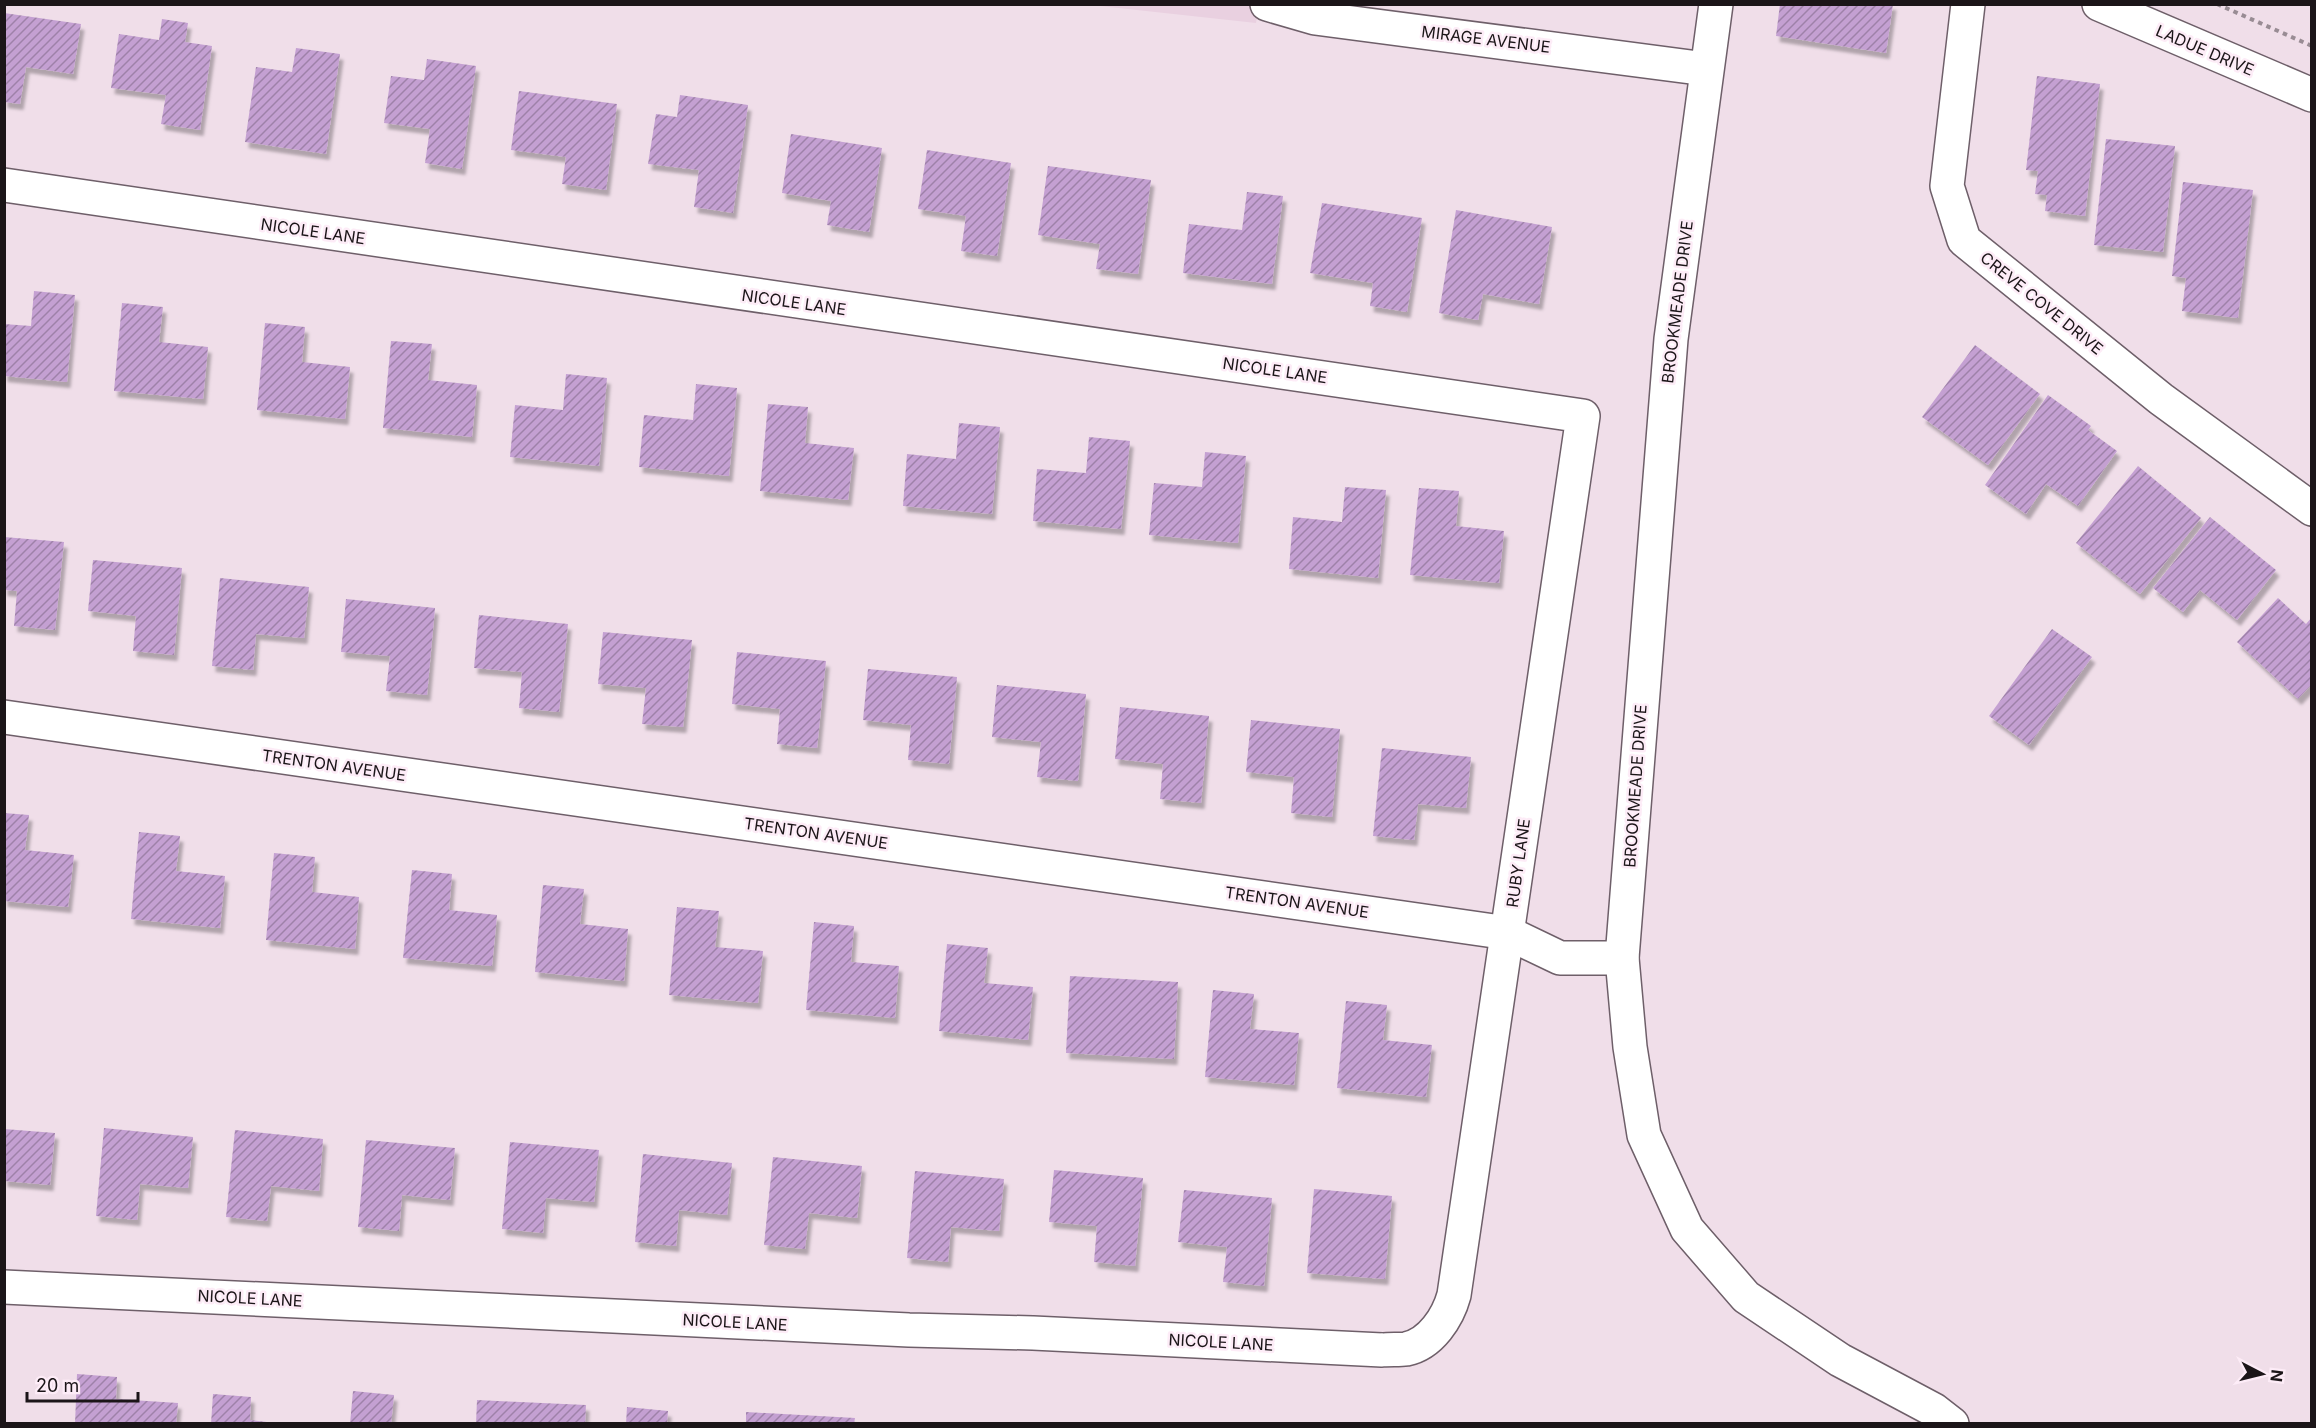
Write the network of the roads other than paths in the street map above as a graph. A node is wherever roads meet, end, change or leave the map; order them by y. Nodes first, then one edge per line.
1 (1267, 4) edge
2 (1716, 4) edge
3 (1968, 4) edge
4 (2100, 4) edge
5 (1706, 69) junction
6 (2312, 95) edge
7 (4, 185) edge
8 (1583, 416) joint
9 (2312, 509) edge
10 (4, 717) edge
11 (1508, 933) junction
12 (1622, 958) junction
13 (4, 1287) edge
14 (1450, 1310) joint
15 (1952, 1424) edge

1 - 5 street, MIRAGE AVENUE
2 - 5 street, BROOKMEADE DRIVE
3 - 9 street, CREVE COVE DRIVE
4 - 6 street, LADUE DRIVE
5 - 12 street, BROOKMEADE DRIVE
7 - 8 street, NICOLE LANE
8 - 11 street, RUBY LANE
10 - 11 street, TRENTON AVENUE
11 - 12 street, TRENTON AVENUE
11 - 14 street, RUBY LANE
12 - 15 street, BROOKMEADE DRIVE
13 - 14 street, NICOLE LANE

